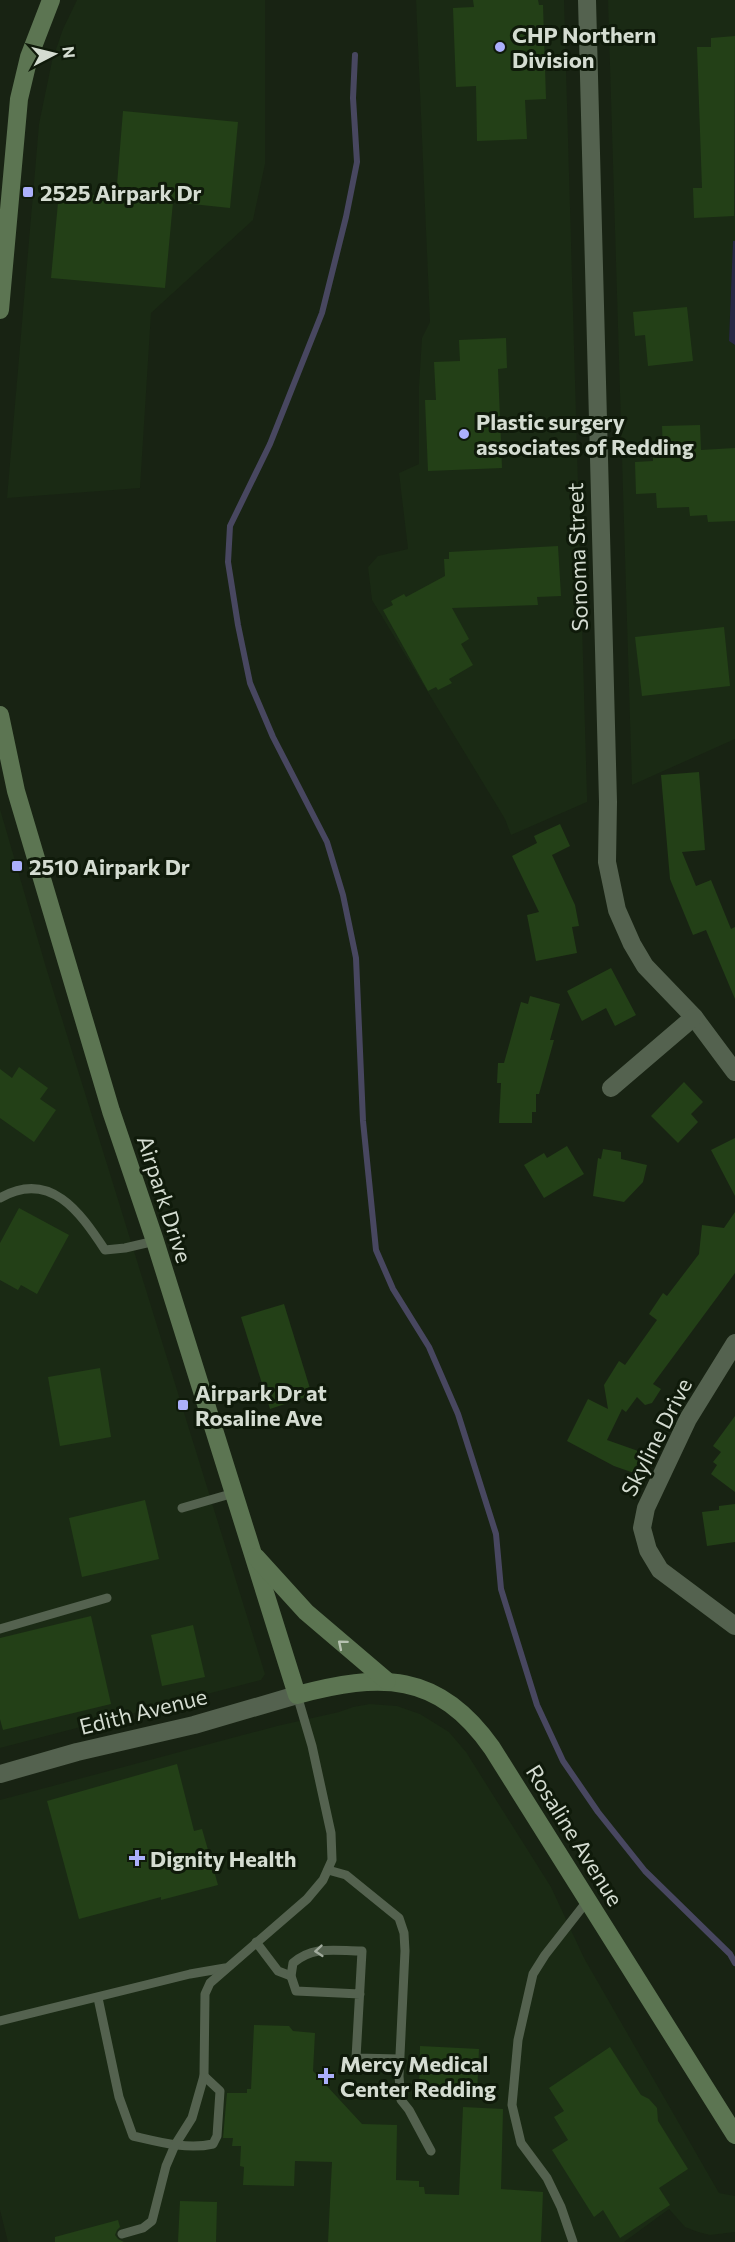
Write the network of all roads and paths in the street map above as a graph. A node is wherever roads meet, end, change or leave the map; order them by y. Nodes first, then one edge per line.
1 (51, 0) edge
2 (587, 0) edge
3 (0, 310) edge
4 (0, 715) edge
5 (694, 1017) junction
6 (735, 1072) edge
7 (611, 1088) dead end
8 (0, 1198) edge
9 (155, 1241) junction
10 (735, 1343) edge
11 (234, 1493) junction
12 (182, 1508) dead end
13 (252, 1552) junction
14 (106, 1598) dead end
15 (735, 1626) edge
16 (0, 1629) edge
17 (387, 1681) junction
18 (297, 1695) junction
19 (0, 1774) edge
20 (328, 1870) junction
21 (588, 1900) junction
22 (256, 1942) junction
23 (225, 1968) junction
24 (291, 1976) junction
25 (360, 1994) junction
26 (98, 1998) junction
27 (0, 2021) edge
28 (400, 2059) junction
29 (204, 2076) junction
30 (735, 2135) edge
31 (175, 2145) junction
32 (431, 2151) dead end
33 (122, 2234) dead end
34 (573, 2242) edge

1 - 3 street
2 - 5 street, Sonoma Street
4 - 9 street, Airpark Drive
5 - 6 street, Sonoma Street
5 - 7 street
8 - 9 lane
9 - 11 street, Airpark Drive
10 - 15 street, Skyline Drive
11 - 12 lane
11 - 13 street, Airpark Drive
17 -> 13 street
13 - 18 street, Airpark Drive
14 - 16 lane
17 - 18 street, Rosaline Avenue
17 - 21 street, Rosaline Avenue
18 - 19 street, Edith Avenue
18 - 20 lane
20 - 22 lane
20 - 28 lane
21 - 30 street, Rosaline Avenue
21 - 34 lane
22 - 23 lane
22 - 24 lane
23 - 26 lane
23 - 29 lane
24 - 25 lane
25 -> 24 lane
25 - 28 lane
26 - 27 lane
26 - 31 lane
28 - 32 lane
29 - 31 lane
29 - 31 lane
31 - 33 lane

